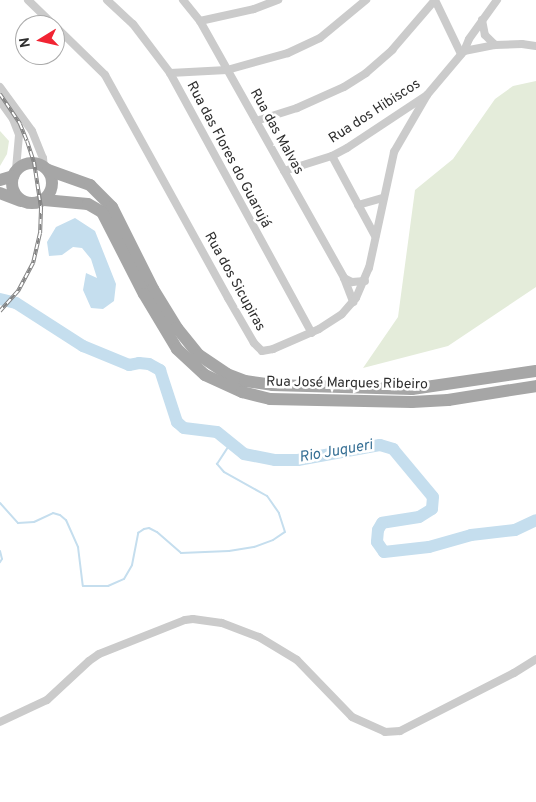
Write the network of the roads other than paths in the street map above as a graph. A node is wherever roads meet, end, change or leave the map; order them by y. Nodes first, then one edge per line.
1 (28, 0) edge
2 (108, 0) edge
3 (182, 0) edge
4 (278, 0) edge
5 (366, 0) edge
6 (435, 0) edge
7 (497, 0) edge
8 (43, 15) edge
9 (482, 20) junction
10 (200, 21) junction
11 (65, 37) edge
12 (495, 45) junction
13 (536, 46) edge
14 (462, 52) junction
15 (227, 70) junction
16 (170, 73) junction
17 (0, 87) edge
18 (427, 95) junction
19 (0, 101) edge
20 (256, 121) junction
21 (332, 156) junction
22 (46, 169) junction
23 (284, 171) junction
24 (10, 175) edge
25 (0, 192) edge
26 (383, 198) junction
27 (44, 200) junction
28 (22, 202) junction
29 (358, 205) junction
30 (375, 236) junction
31 (344, 278) junction
32 (365, 281) junction
33 (353, 302) junction
34 (312, 333) junction
35 (536, 371) edge
36 (536, 386) edge
37 (536, 659) edge
38 (0, 722) edge

1 - 8 street, Rua dos Sicupiras
2 - 16 street, Rua das Flores do Guarujá
3 - 10 street, Rua das Malvas
4 - 10 street
5 - 15 street
6 - 14 street
6 - 20 street
7 - 9 street, Rua dos Hibiscos
9 - 12 street
9 - 14 street, Rua dos Hibiscos
10 - 15 street, Rua das Malvas
11 - 34 street, Rua dos Sicupiras
12 - 13 street
12 - 14 street
14 - 18 street, Rua dos Hibiscos
15 - 16 street
15 - 20 street, Rua das Malvas
16 - 34 street, Rua das Flores do Guarujá
17 - 22 street
18 - 21 street, Rua dos Hibiscos
18 - 26 street, Rua dos Sicupiras
19 - 24 street
20 - 23 street, Rua das Malvas
21 - 23 street, Rua dos Hibiscos
21 - 29 street
22 - 24 main road
22 - 27 main road
22 - 35 main road, Rua José Marques Ribeiro
23 - 31 street, Rua das Malvas
24 - 28 main road
25 - 28 main road
26 - 29 street
26 - 30 street, Rua dos Sicupiras
27 - 28 main road
27 - 36 main road, Rua José Marques Ribeiro
29 - 30 street
30 - 32 street, Rua dos Sicupiras
31 - 32 street
31 - 33 street, Rua das Malvas
32 - 33 street, Rua dos Sicupiras
33 - 34 street, Rua dos Sicupiras
37 - 38 street

